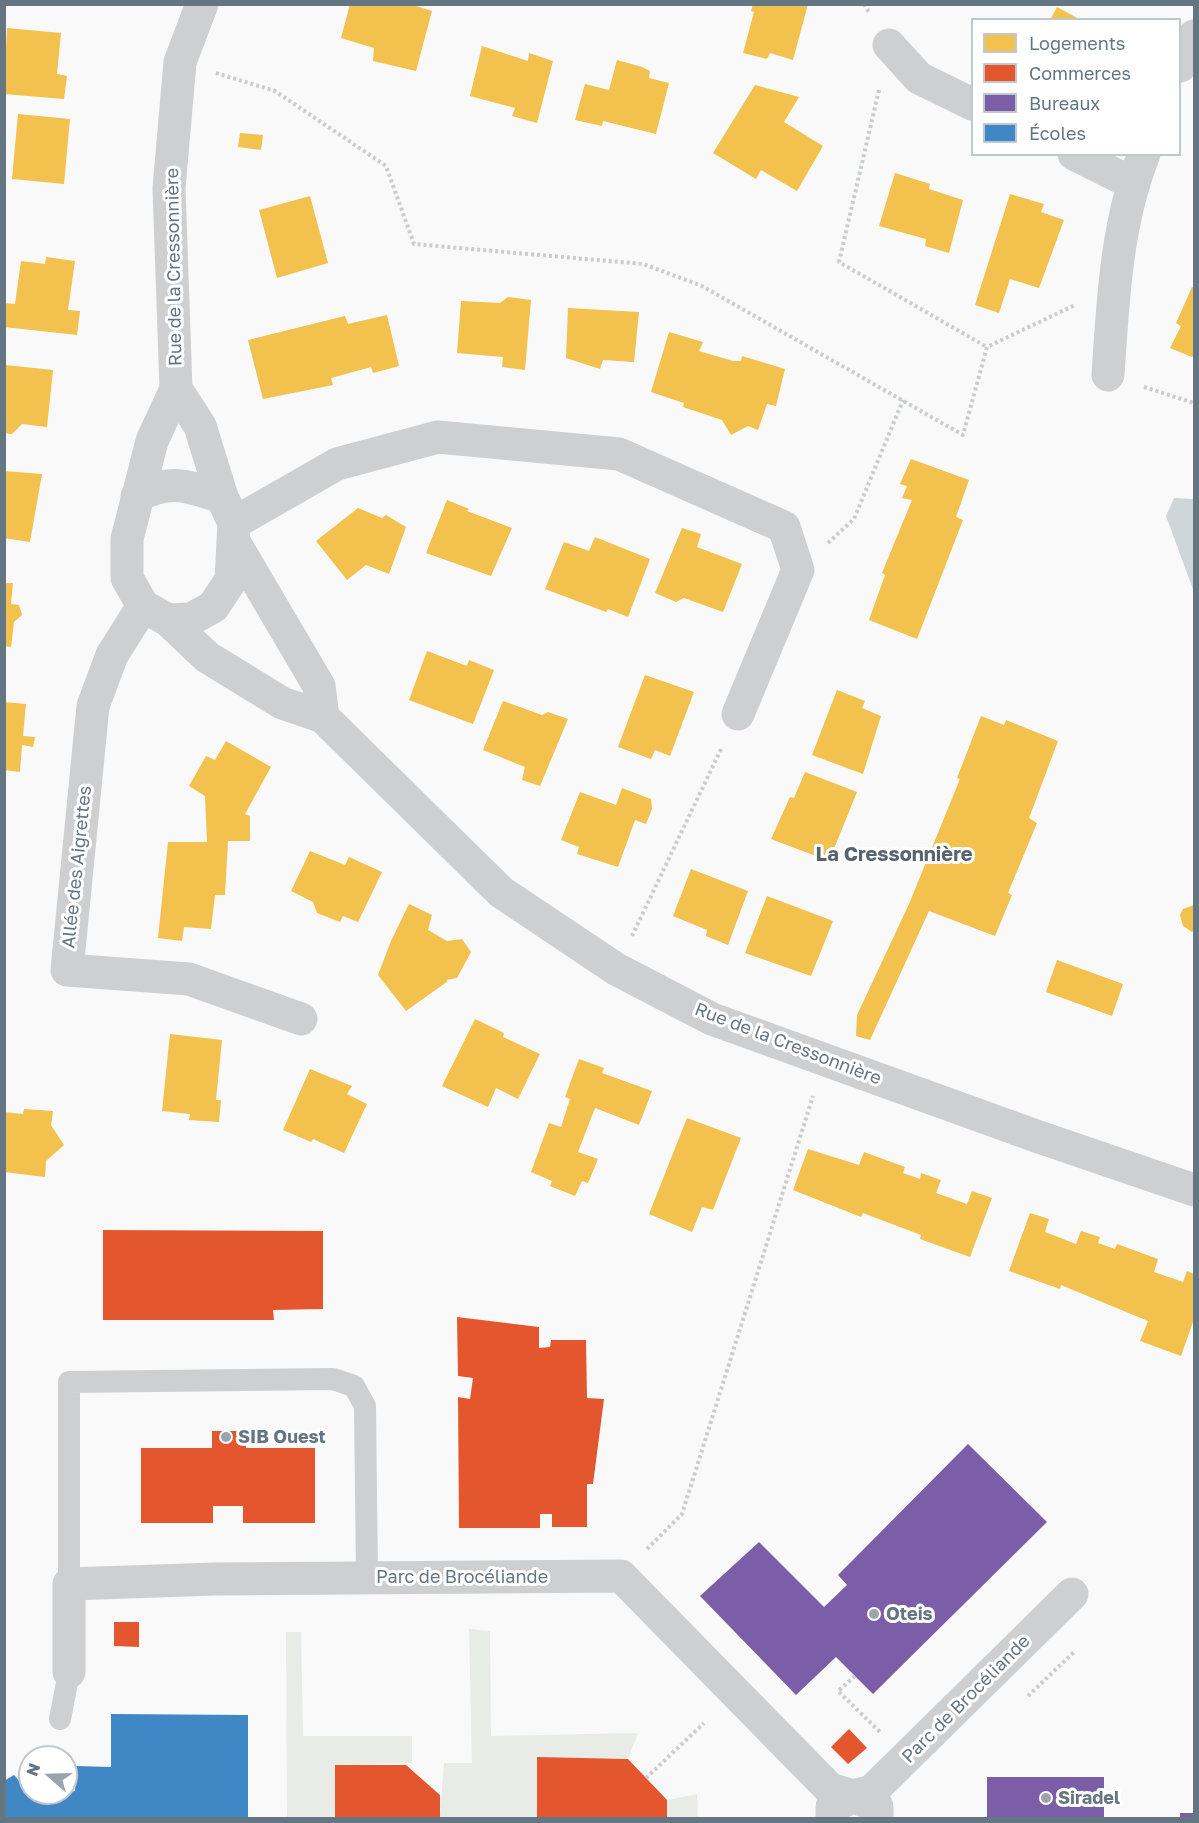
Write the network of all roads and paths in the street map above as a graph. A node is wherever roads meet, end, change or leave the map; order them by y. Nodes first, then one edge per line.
1 (202, 4) edge
2 (1194, 36) edge
3 (889, 45) joint
4 (1181, 62) edge
5 (211, 72) dead end
6 (971, 104) edge
7 (1083, 156) edge
8 (1138, 169) edge
9 (1114, 286) junction
10 (987, 347) junction
11 (1108, 375) joint
12 (176, 389) junction
13 (903, 400) junction
14 (1194, 403) edge
15 (137, 496) junction
16 (230, 520) junction
17 (798, 570) junction
18 (156, 613) junction
19 (738, 714) joint
20 (323, 717) junction
21 (616, 969) junction
22 (301, 1019) dead end
23 (825, 1058) junction
24 (1194, 1190) edge
25 (621, 1576) junction
26 (368, 1578) junction
27 (69, 1584) junction
28 (1072, 1594) dead end
29 (69, 1672) joint
30 (855, 1676) dead end
31 (60, 1719) dead end
32 (704, 1723) dead end
33 (906, 1758) junction
34 (646, 1778) dead end
35 (843, 1807) edge
36 (877, 1818) edge

1 - 12 street, Rue de la Cressonnière
2 - 4 street
3 - 6 street
3 - 10 path
5 - 13 path
7 - 8 street
8 - 9 street
9 - 10 path
9 - 11 street
10 - 13 path
11 - 14 path
12 - 15 street, Rue de la Cressonnière
12 - 16 street, Rue de la Cressonnière
13 - 17 path
15 - 16 street
15 - 18 street, Rue de la Cressonnière
16 - 17 street
16 - 18 street, Rue de la Cressonnière
16 - 20 street, Rue de la Cressonnière
17 - 19 street
18 - 20 street, Rue de la Cressonnière
18 - 22 street, Allée des Aigrettes
19 - 21 path
20 - 21 street, Rue de la Cressonnière
21 - 23 street, Rue de la Cressonnière
23 - 24 street, Rue de la Cressonnière
23 - 25 path
25 - 26 street, Parc de Brocéliande
25 - 35 street
26 - 27 street, Parc de Brocéliande
26 - 27 lane
27 - 29 street
28 - 33 street, Parc de Brocéliande
29 - 31 lane
30 - 33 path
32 - 34 path
33 - 35 street, Parc de Brocéliande
35 - 36 street

